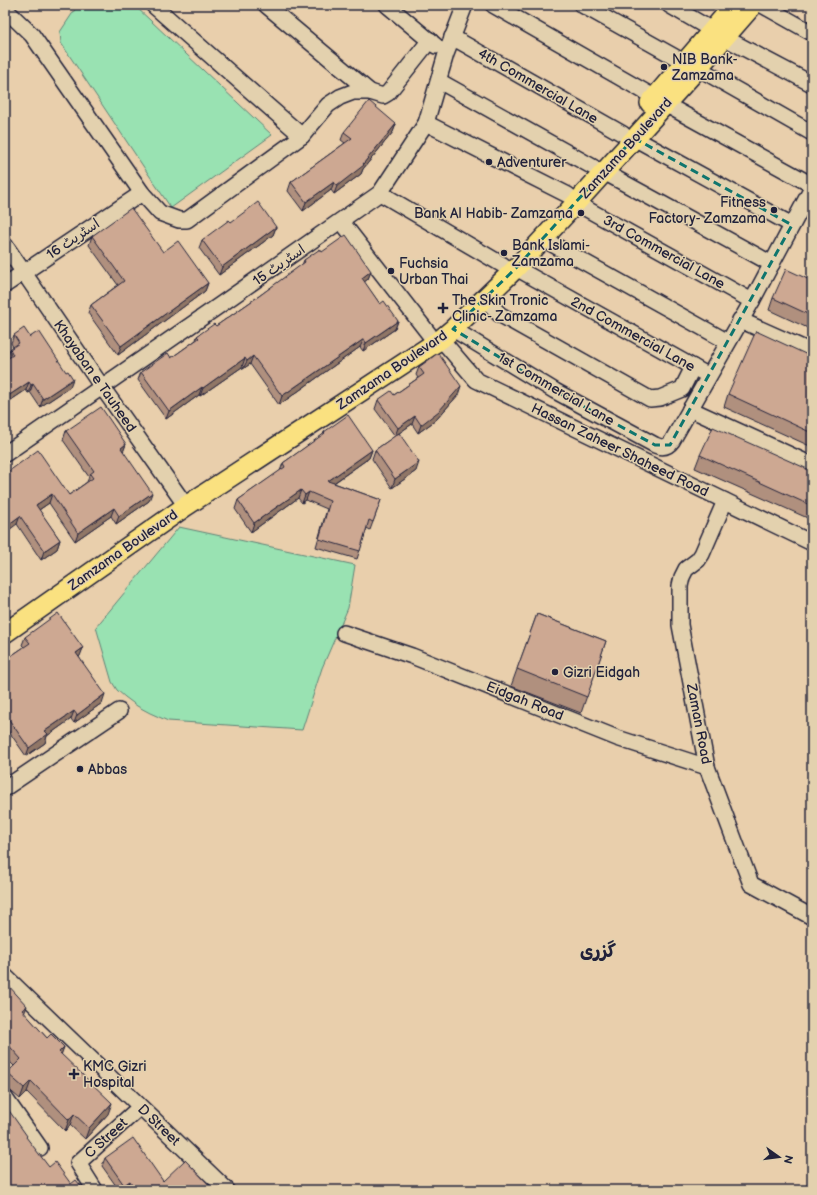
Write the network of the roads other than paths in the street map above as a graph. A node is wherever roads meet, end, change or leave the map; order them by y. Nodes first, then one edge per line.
1 (153, 5) edge
2 (266, 5) edge
3 (387, 5) edge
4 (466, 5) edge
5 (493, 5) edge
6 (582, 5) edge
7 (669, 5) edge
8 (734, 5) edge
9 (754, 5) edge
10 (762, 5) edge
11 (5, 9) edge
12 (812, 33) edge
13 (719, 34) junction
14 (452, 37) junction
15 (430, 40) junction
16 (446, 54) junction
17 (691, 65) junction
18 (439, 80) junction
19 (812, 84) edge
20 (370, 92) junction
21 (660, 101) junction
22 (426, 123) junction
23 (812, 133) edge
24 (302, 136) junction
25 (629, 136) junction
26 (598, 170) junction
27 (812, 185) edge
28 (812, 188) edge
29 (142, 193) junction
30 (380, 193) junction
31 (572, 199) junction
32 (341, 221) junction
33 (792, 225) junction
34 (543, 239) junction
35 (5, 245) edge
36 (772, 264) junction
37 (509, 267) junction
38 (23, 272) junction
39 (5, 285) edge
40 (485, 298) junction
41 (752, 301) junction
42 (740, 320) junction
43 (441, 334) junction
44 (728, 342) junction
45 (812, 352) edge
46 (693, 367) junction
47 (710, 376) junction
48 (102, 387) junction
49 (690, 409) junction
50 (5, 454) edge
51 (812, 465) edge
52 (182, 501) junction
53 (725, 501) junction
54 (812, 543) edge
55 (5, 617) edge
56 (344, 632) dead end
57 (5, 633) edge
58 (119, 711) dead end
59 (707, 767) junction
60 (5, 788) edge
61 (812, 916) edge
62 (5, 976) edge
63 (5, 1098) edge
64 (140, 1107) junction
65 (40, 1148) dead end
66 (95, 1190) edge
67 (227, 1190) edge

1 - 24 street
2 - 20 street
3 - 15 street
4 - 14 street, اسٹریٹ 15
5 - 21 street
6 - 17 street
7 - 13 street
8 - 13 main road, Zamzama Boulevard
9 - 13 main road, Zamzama Boulevard
10 - 12 street
11 - 29 street
13 - 17 main road, Zamzama Boulevard
13 - 19 street
14 - 16 street, اسٹریٹ 15
14 - 25 street, 4th Commercial Lane
15 - 16 street
15 - 20 street
16 - 18 street, اسٹریٹ 15
17 - 21 main road, Zamzama Boulevard
17 - 23 street
18 - 22 street, اسٹریٹ 15
18 - 26 street
20 - 24 street
21 - 25 main road, Zamzama Boulevard
21 - 27 street
22 - 30 street, اسٹریٹ 15
22 - 31 street, 3rd Commercial Lane
24 - 29 street
25 - 26 main road, Zamzama Boulevard
25 - 33 street, 4th Commercial Lane
26 - 31 main road, Zamzama Boulevard
26 - 36 street
28 - 33 street
29 - 38 street, اسٹریٹ 16
30 - 32 street, اسٹریٹ 15
30 - 37 street, 2nd Commercial Lane
31 - 34 main road, Zamzama Boulevard
31 - 37 main road, Zamzama Boulevard
31 - 41 street, 3rd Commercial Lane
32 - 43 street, Hassan Zaheer Shaheed Road
32 - 48 street, اسٹریٹ 15
33 - 36 street
34 - 37 main road, Zamzama Boulevard
34 - 44 street
35 - 38 street, Khayaban e Tauheed
36 - 41 street
37 - 40 main road, Zamzama Boulevard
37 - 43 main road, Zamzama Boulevard
37 - 46 street, 2nd Commercial Lane
38 - 39 street, اسٹریٹ 16
38 - 48 street, Khayaban e Tauheed
40 - 43 main road, Zamzama Boulevard
40 - 46 street
41 - 42 street
42 - 44 street
42 - 45 street
43 - 49 street, 1st Commercial Lane
43 - 52 main road, Zamzama Boulevard
43 - 53 street, Hassan Zaheer Shaheed Road
44 - 47 street
46 - 47 street, 2nd Commercial Lane
47 - 49 street
48 - 50 street, اسٹریٹ 15
48 - 52 street, Khayaban e Tauheed
49 - 51 street
52 - 55 main road, Zamzama Boulevard
52 - 57 main road, Zamzama Boulevard
53 - 54 street, Hassan Zaheer Shaheed Road
53 - 59 street, Zaman Road
56 - 59 street, Eidgah Road
58 - 60 street
59 - 61 street, Zaman Road
62 - 64 street, D Street
63 - 65 street
64 - 66 street, C Street
64 - 67 street, D Street

